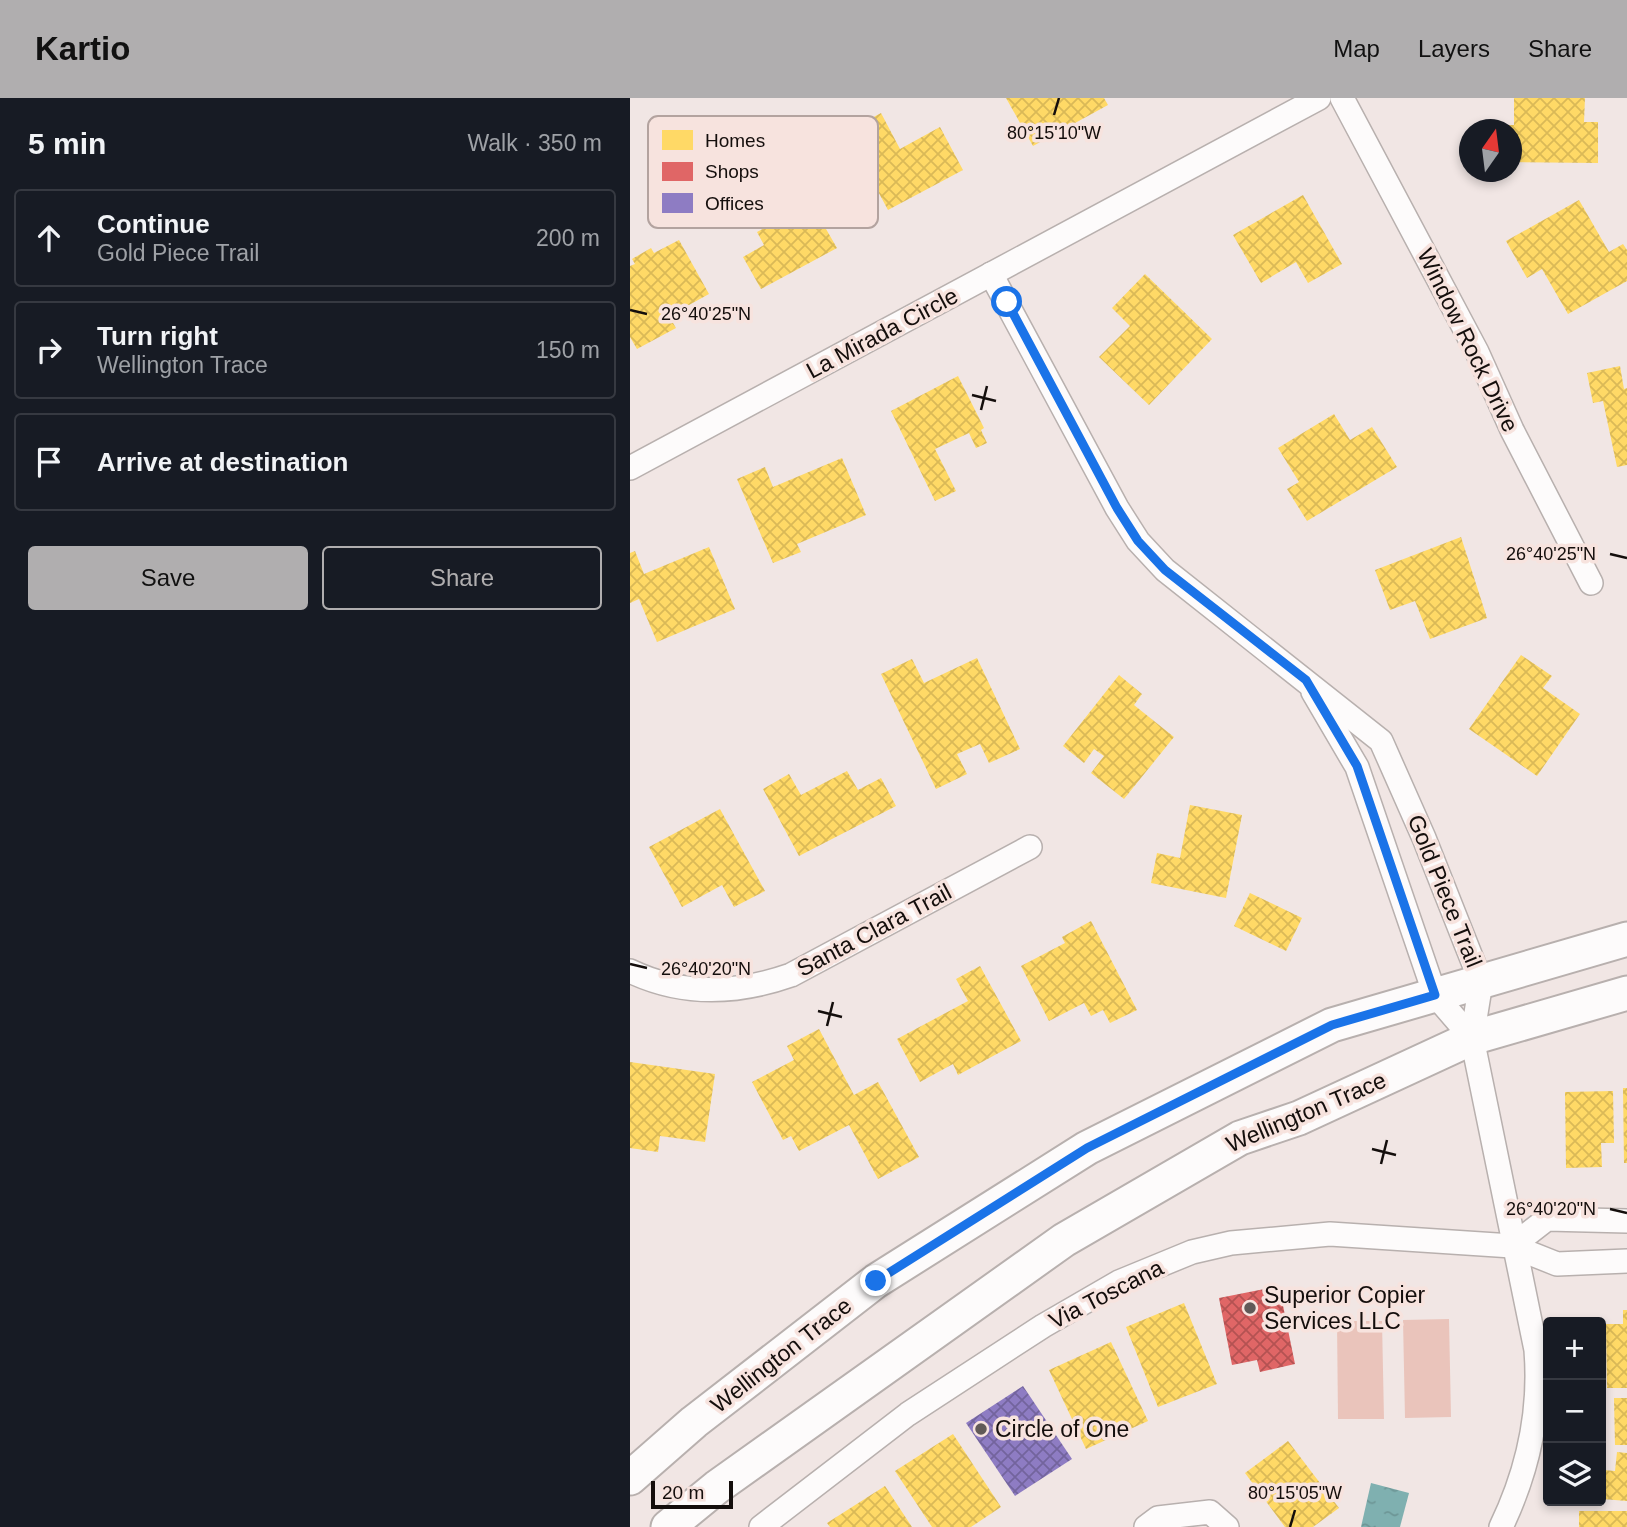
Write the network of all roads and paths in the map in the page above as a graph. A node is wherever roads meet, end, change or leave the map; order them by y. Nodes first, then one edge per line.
1 (1318, 98) edge
2 (1342, 98) edge
3 (991, 274) junction
4 (630, 468) edge
5 (1591, 583) dead end
6 (1306, 680) junction
7 (1030, 847) dead end
8 (1627, 939) edge
9 (630, 971) edge
10 (1481, 982) junction
11 (1627, 993) edge
12 (1435, 995) junction
13 (1472, 1038) junction
14 (1627, 1221) edge
15 (1513, 1246) junction
16 (1627, 1261) edge
17 (630, 1478) edge
18 (668, 1527) edge
19 (761, 1527) edge
20 (1146, 1527) edge
21 (1227, 1527) edge
22 (1501, 1527) edge

1 - 3 street, La Mirada Circle
2 - 5 street, Window Rock Drive
3 - 4 street, La Mirada Circle
3 - 6 street, Gold Piece Trail
6 - 10 street, Gold Piece Trail
6 - 12 street, Gold Piece Trail
7 - 9 street, Santa Clara Trail
8 - 10 street, Wellington Trace
10 - 12 street, Wellington Trace
10 - 13 street, Gold Piece Trail
11 - 13 street, Wellington Trace
12 - 13 street, Gold Piece Trail
12 - 17 street, Wellington Trace
13 - 15 street
13 - 18 street, Wellington Trace
14 - 15 street
15 - 16 street, Via Toscana
15 - 19 street, Via Toscana
15 - 22 street
20 - 21 street

